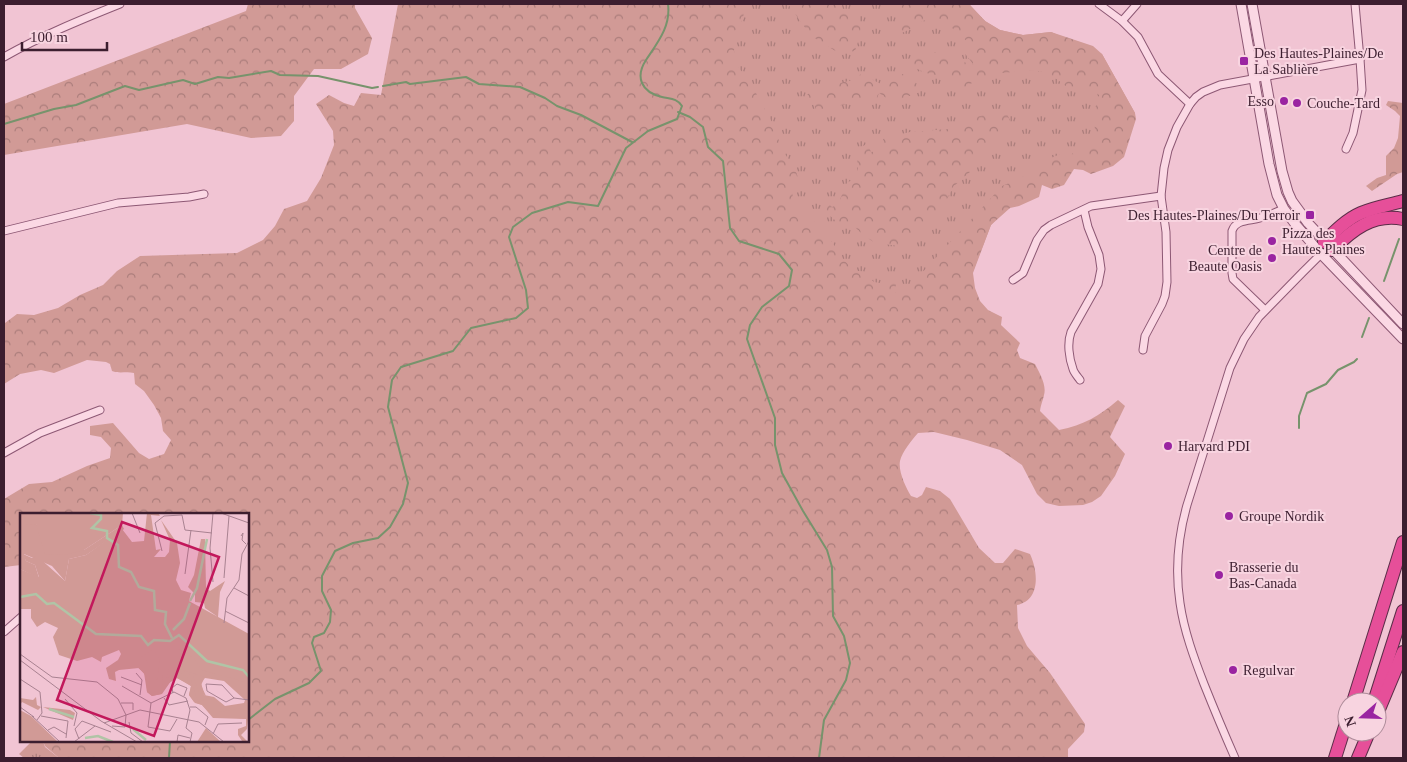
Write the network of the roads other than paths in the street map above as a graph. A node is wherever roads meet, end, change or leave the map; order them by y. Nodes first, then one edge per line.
1 (120, 4) edge
2 (1099, 4) edge
3 (1137, 4) edge
4 (1241, 4) edge
5 (1252, 4) edge
6 (1355, 4) edge
7 (1122, 21) junction
8 (4, 57) edge
9 (1360, 59) junction
10 (1265, 76) junction
11 (1254, 79) junction
12 (1190, 104) junction
13 (1346, 149) dead end
14 (204, 194) dead end
15 (1161, 196) junction
16 (1403, 201) edge
17 (1284, 209) junction
18 (1084, 210) junction
19 (1403, 219) edge
20 (4, 231) edge
21 (1326, 249) junction
22 (1013, 280) dead end
23 (1265, 310) junction
24 (1403, 324) edge
25 (1403, 339) edge
26 (1143, 350) dead end
27 (1080, 380) dead end
28 (100, 410) dead end
29 (4, 453) edge
30 (1403, 532) edge
31 (1403, 542) edge
32 (1397, 563) junction
33 (1403, 611) edge
34 (20, 618) edge
35 (4, 632) edge
36 (1403, 652) edge
37 (1356, 692) edge
38 (1377, 692) edge
39 (1386, 692) edge
40 (1340, 742) edge
41 (1362, 742) edge
42 (1364, 742) edge
43 (1235, 758) edge
44 (1335, 758) edge
45 (1357, 758) edge

1 - 8 street
2 - 7 street
3 - 7 street
4 - 11 street
5 - 10 street
6 - 9 street
7 - 12 street
9 - 10 street
9 - 13 street
10 - 11 street
10 - 21 street
11 - 12 street
11 - 17 street
12 - 15 street
14 - 20 street
15 - 18 street
15 - 26 street
16 - 21 highway
17 - 21 street
17 - 23 street
18 - 22 street
18 - 27 street
19 - 21 highway
21 - 23 street
21 - 24 street
21 - 25 street
23 - 43 street
28 - 29 street
30 - 32 highway
31 - 32 highway
32 - 37 highway
33 - 38 highway
34 - 35 street
36 - 39 highway
40 - 44 highway
41 - 45 highway
42 - 45 highway

